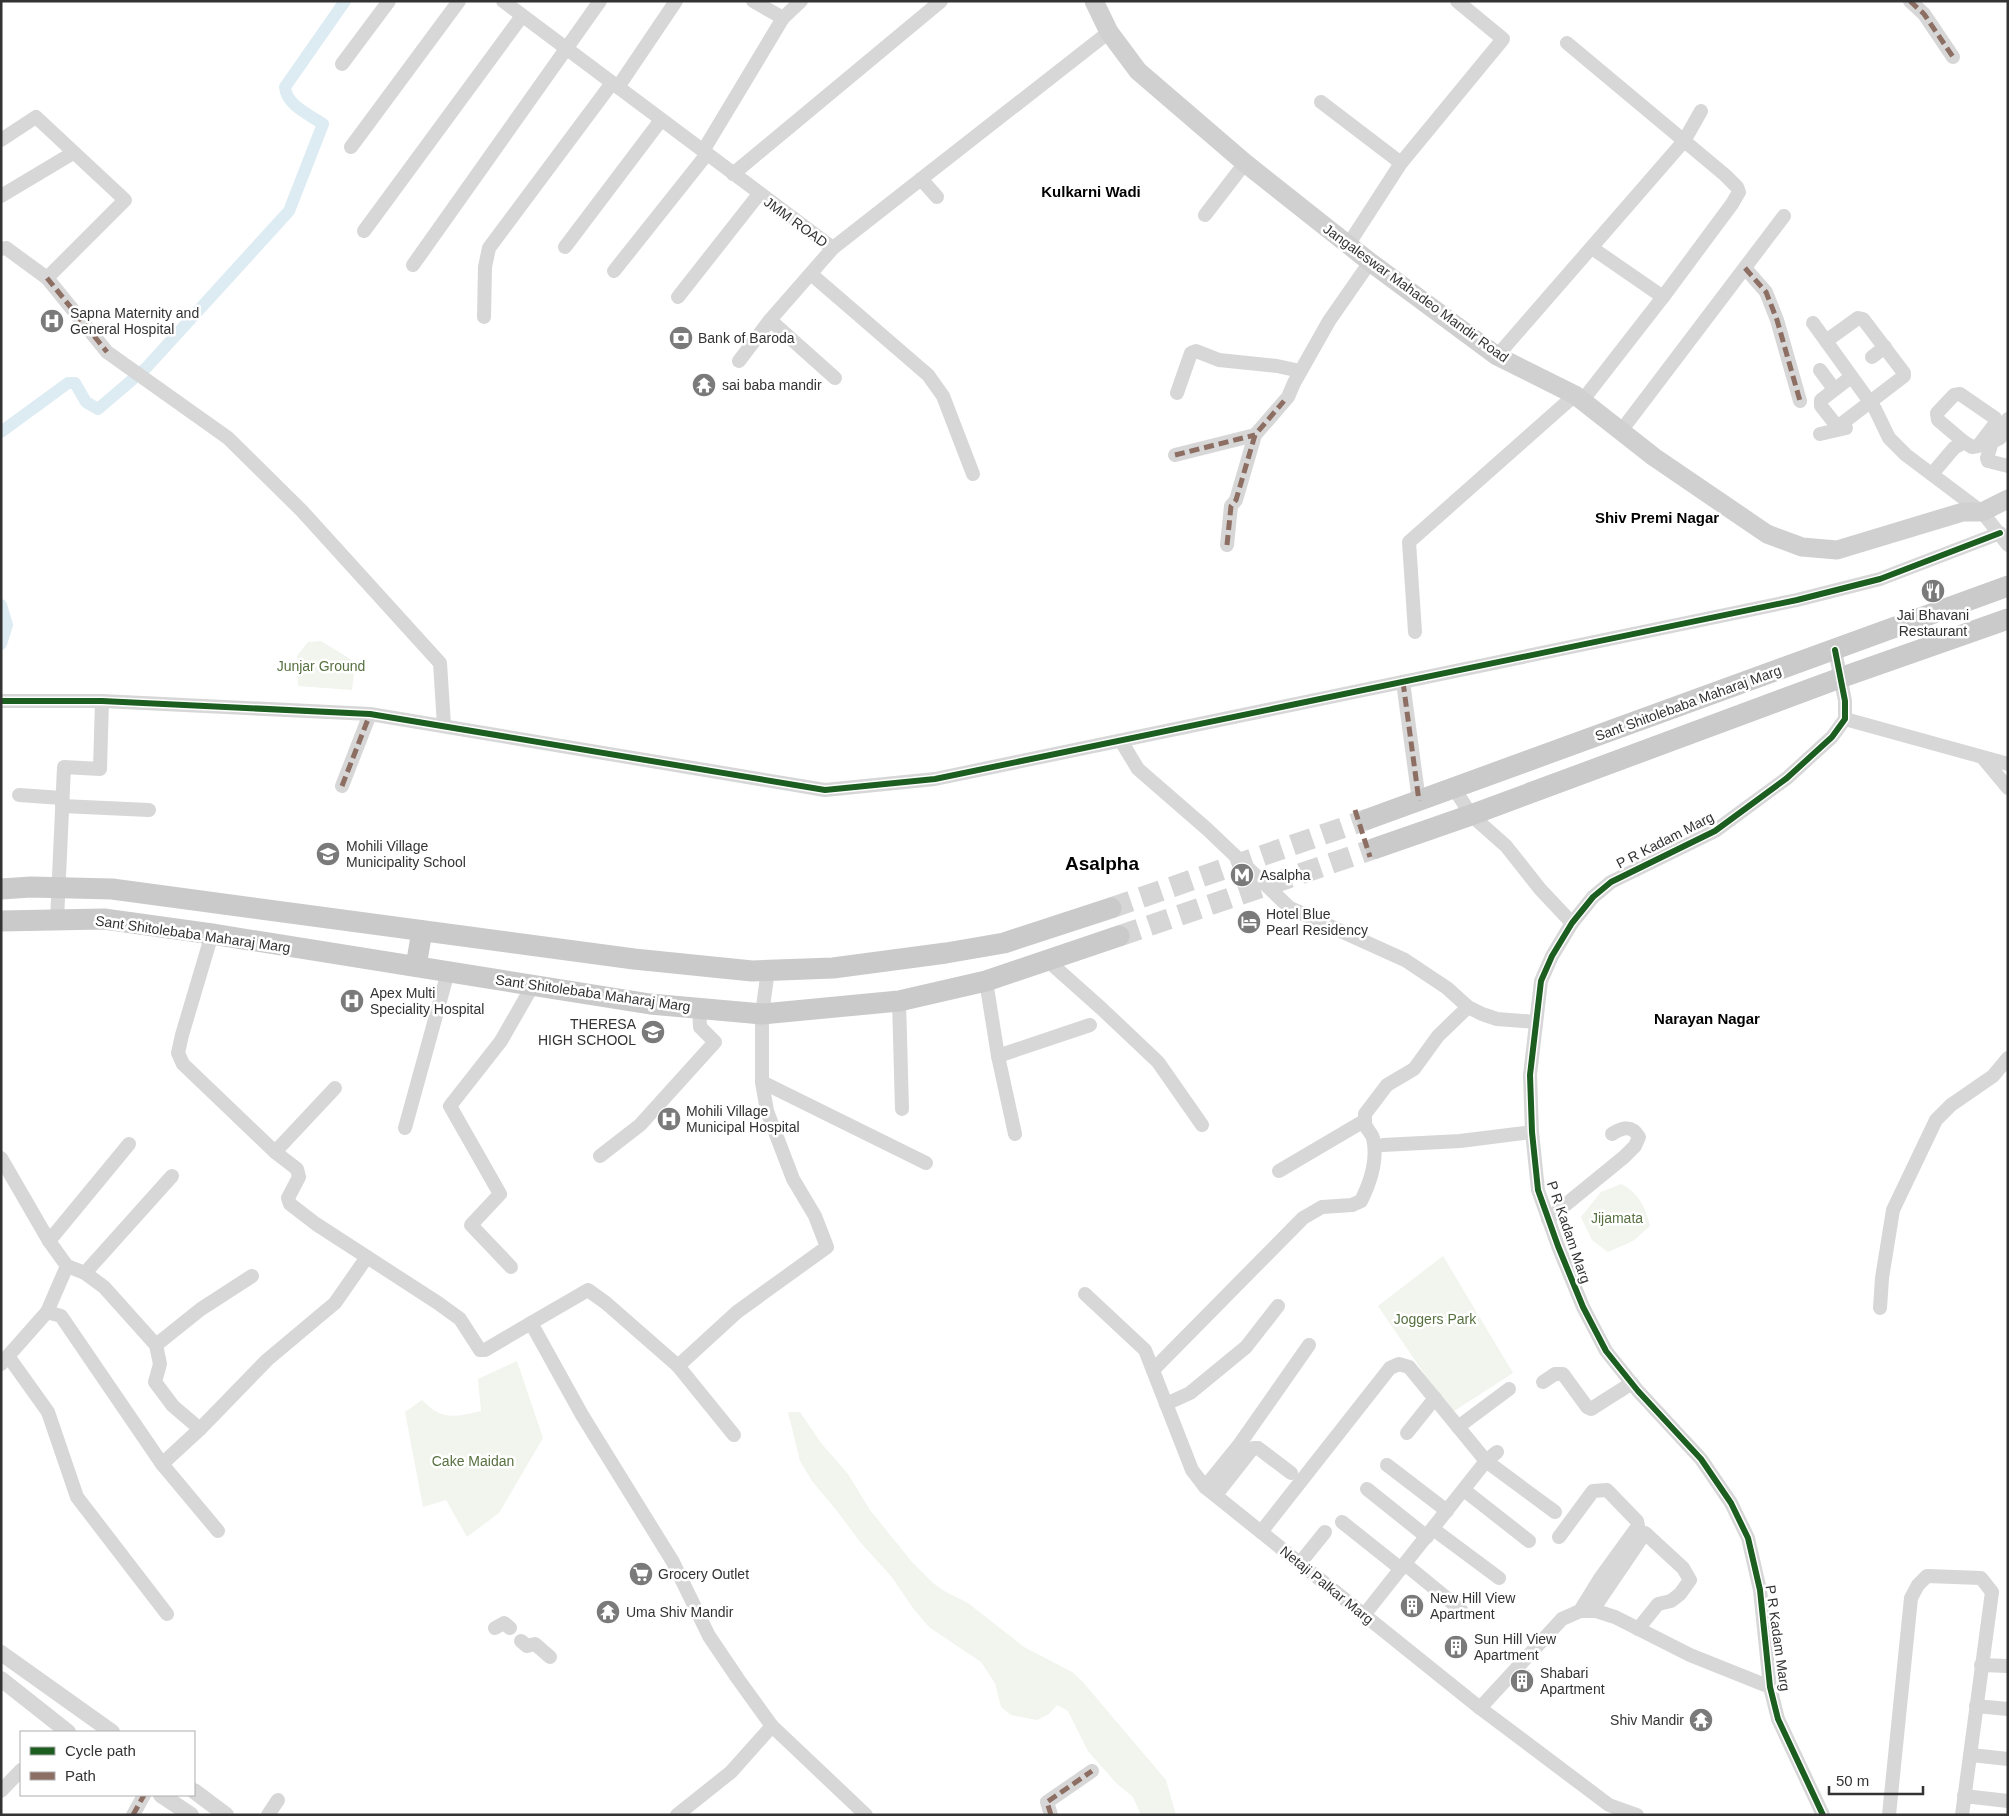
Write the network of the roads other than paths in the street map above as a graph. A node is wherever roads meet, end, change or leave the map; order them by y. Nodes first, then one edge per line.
1 (389, 1) edge
2 (460, 1) edge
3 (503, 1) edge
4 (600, 1) edge
5 (676, 1) edge
6 (753, 1) edge
7 (801, 1) edge
8 (941, 1) edge
9 (1094, 1) edge
10 (1457, 1) edge
11 (1910, 1) edge
12 (522, 16) junction
13 (783, 18) junction
14 (1109, 32) junction
15 (1567, 44) dead end
16 (566, 49) junction
17 (1952, 57) dead end
18 (342, 64) dead end
19 (615, 85) junction
20 (1321, 102) dead end
21 (1701, 111) dead end
22 (661, 120) junction
23 (1, 140) edge
24 (1684, 142) junction
25 (351, 147) dead end
26 (73, 152) junction
27 (705, 153) junction
28 (1401, 162) junction
29 (1245, 163) junction
30 (733, 174) junction
31 (921, 179) junction
32 (759, 194) junction
33 (1, 196) edge
34 (936, 196) dead end
35 (1204, 215) dead end
36 (1784, 216) dead end
37 (364, 231) dead end
38 (1348, 245) junction
39 (566, 247) dead end
40 (833, 248) junction
41 (1592, 248) junction
42 (1, 249) edge
43 (1370, 262) junction
44 (413, 264) dead end
45 (1745, 268) junction
46 (614, 271) dead end
47 (811, 274) junction
48 (47, 278) junction
49 (678, 297) dead end
50 (1663, 298) junction
51 (484, 317) dead end
52 (770, 320) junction
53 (1813, 323) dead end
54 (1826, 341) junction
55 (1885, 347) junction
56 (1497, 356) junction
57 (1872, 357) dead end
58 (739, 361) dead end
59 (1820, 370) dead end
60 (1300, 371) junction
61 (1851, 377) junction
62 (835, 378) dead end
63 (1834, 389) junction
64 (1177, 393) dead end
65 (1578, 398) junction
66 (1800, 401) dead end
67 (1872, 406) junction
68 (2008, 419) edge
69 (1621, 431) junction
70 (1820, 434) dead end
71 (1255, 435) junction
72 (1964, 442) dead end
73 (1175, 455) dead end
74 (2008, 466) edge
75 (973, 474) dead end
76 (1932, 474) junction
77 (2008, 499) edge
78 (1982, 512) junction
79 (2004, 539) edge
80 (1227, 545) dead end
81 (2008, 586) edge
82 (2008, 619) edge
83 (1415, 632) dead end
84 (1835, 650) junction
85 (1840, 678) junction
86 (1403, 682) junction
87 (1, 701) edge
88 (102, 702) junction
89 (370, 714) junction
90 (1845, 719) junction
91 (444, 725) junction
92 (1121, 741) junction
93 (1983, 758) junction
94 (2008, 764) edge
95 (342, 786) dead end
96 (1454, 788) junction
97 (2008, 788) edge
98 (19, 795) dead end
99 (1423, 799) junction
100 (62, 802) junction
101 (150, 810) dead end
102 (1471, 815) junction
103 (1368, 819) tunnel mouth
104 (1435, 827) junction
105 (1376, 848) tunnel mouth
106 (58, 887) junction
107 (1, 889) edge
108 (1111, 908) tunnel mouth
109 (57, 920) junction
110 (1, 921) edge
111 (1572, 923) junction
112 (422, 931) junction
113 (212, 934) junction
114 (1119, 936) tunnel mouth
115 (1048, 960) junction
116 (416, 966) junction
117 (768, 970) junction
118 (448, 972) junction
119 (986, 982) junction
120 (533, 985) junction
121 (899, 1001) junction
122 (1468, 1007) junction
123 (699, 1008) junction
124 (762, 1014) junction
125 (1536, 1022) junction
126 (1090, 1025) dead end
127 (998, 1056) junction
128 (2008, 1058) edge
129 (762, 1082) junction
130 (335, 1088) dead end
131 (902, 1109) dead end
132 (1364, 1120) junction
133 (1202, 1124) dead end
134 (405, 1128) dead end
135 (1532, 1132) junction
136 (1015, 1134) dead end
137 (1612, 1134) dead end
138 (129, 1144) dead end
139 (1383, 1145) dead end
140 (276, 1152) junction
141 (600, 1156) dead end
142 (1, 1158) edge
143 (926, 1163) dead end
144 (1279, 1171) dead end
145 (172, 1176) dead end
146 (1548, 1219) junction
147 (50, 1241) junction
148 (367, 1257) junction
149 (67, 1266) junction
150 (511, 1267) dead end
151 (85, 1273) junction
152 (252, 1276) dead end
153 (1085, 1294) dead end
154 (1278, 1306) dead end
155 (1880, 1308) dead end
156 (47, 1312) junction
157 (531, 1322) junction
158 (156, 1345) junction
159 (1309, 1345) dead end
160 (5, 1360) edge
161 (678, 1366) junction
162 (1153, 1370) junction
163 (1543, 1382) dead end
164 (1632, 1383) junction
165 (1509, 1389) dead end
166 (1435, 1398) junction
167 (1166, 1404) junction
168 (1458, 1427) junction
169 (200, 1429) junction
170 (1407, 1433) dead end
171 (734, 1435) dead end
172 (1492, 1456) junction
173 (162, 1464) junction
174 (1388, 1465) dead end
175 (1291, 1473) dead end
176 (1367, 1489) dead end
177 (1464, 1490) junction
178 (1210, 1491) junction
179 (1447, 1511) junction
180 (1555, 1512) dead end
181 (1342, 1522) dead end
182 (218, 1531) dead end
183 (1261, 1532) junction
184 (1325, 1532) dead end
185 (1430, 1533) junction
186 (1559, 1537) dead end
187 (1529, 1541) dead end
188 (1300, 1564) junction
189 (1403, 1566) junction
190 (1500, 1578) dead end
191 (1461, 1610) dead end
192 (1586, 1611) junction
193 (167, 1614) dead end
194 (1364, 1615) junction
195 (495, 1628) dead end
196 (510, 1628) dead end
197 (1638, 1629) junction
198 (520, 1641) dead end
199 (1, 1653) edge
200 (550, 1657) dead end
201 (1981, 1665) junction
202 (2008, 1666) edge
203 (1, 1679) edge
204 (1770, 1687) junction
205 (1976, 1706) junction
206 (1480, 1708) junction
207 (2008, 1709) edge
208 (772, 1726) junction
209 (67, 1731) edge
210 (111, 1731) edge
211 (1971, 1755) junction
212 (2008, 1759) edge
213 (1092, 1770) dead end
214 (20, 1771) edge
215 (1, 1791) edge
216 (195, 1792) edge
217 (143, 1796) edge
218 (162, 1796) edge
219 (1964, 1796) junction
220 (278, 1800) dead end
221 (2008, 1801) edge
222 (1606, 1810) edge
223 (133, 1815) edge
224 (191, 1815) edge
225 (226, 1815) edge
226 (268, 1815) edge
227 (677, 1815) edge
228 (866, 1815) edge
229 (1051, 1815) edge
230 (1637, 1815) edge
231 (1823, 1815) edge
232 (1889, 1815) edge
233 (1962, 1815) edge

1 - 18 street
2 - 25 street
3 - 12 street, JMM ROAD
4 - 16 street
5 - 19 street
6 - 13 street
7 - 13 street
8 - 30 street
9 - 14 main road, Jangaleswar Mahadeo Mandir Road
10 - 28 street
11 - 17 street
12 - 16 street, JMM ROAD
12 - 37 street
13 - 27 street
14 - 29 main road, Jangaleswar Mahadeo Mandir Road
14 - 31 street, JMM ROAD
15 - 24 street
16 - 19 street, JMM ROAD
16 - 44 street
19 - 22 street, JMM ROAD
19 - 51 street
20 - 28 street
21 - 24 street
22 - 27 street, JMM ROAD
22 - 39 street
23 - 26 street
24 - 41 street
24 - 50 street
26 - 33 street
26 - 48 street
27 - 30 street, JMM ROAD
27 - 46 street
28 - 38 street
29 - 35 street
29 - 38 main road, Jangaleswar Mahadeo Mandir Road
30 - 32 street, JMM ROAD
31 - 34 street
31 - 40 street, JMM ROAD
32 - 40 street, JMM ROAD
32 - 49 street
36 - 45 street
38 - 43 main road, Jangaleswar Mahadeo Mandir Road
40 - 47 street
41 - 50 street
41 - 56 street
42 - 48 street
43 - 56 main road, Jangaleswar Mahadeo Mandir Road
43 - 60 street
45 - 66 street
45 - 69 street
47 - 52 street
47 - 75 street
48 - 91 street
50 - 65 street
52 - 58 street
52 - 62 street
53 - 54 street
54 - 55 street
54 - 61 street
55 - 57 street
55 - 67 street
56 - 65 main road, Jangaleswar Mahadeo Mandir Road
59 - 63 street
60 - 64 street
60 - 71 street
61 - 63 street
61 - 67 street
63 - 67 street
65 - 69 main road, Jangaleswar Mahadeo Mandir Road
65 - 83 street
67 - 70 street
67 - 76 street
68 - 74 street
69 - 78 main road, Jangaleswar Mahadeo Mandir Road
71 - 73 street
71 - 80 street
72 - 76 street
76 - 78 street
77 - 78 main road, Jangaleswar Mahadeo Mandir Road
78 - 79 street
79 - 86 street
81 - 84 main road, Sant Shitolebaba Maharaj Marg
82 - 85 main road
84 - 85 street
84 - 96 main road, Sant Shitolebaba Maharaj Marg
85 - 90 street
85 - 102 main road
86 - 92 street
86 - 99 street
87 - 88 street
88 - 89 street
88 - 100 street
89 - 91 street
89 - 95 street
90 - 93 street
90 - 111 street, P R Kadam Marg
91 - 92 street
92 - 122 street
93 - 94 street
93 - 97 street
96 - 99 main road, Sant Shitolebaba Maharaj Marg
96 - 102 street
98 - 100 street
99 - 103 main road, Sant Shitolebaba Maharaj Marg
99 - 104 main road
100 - 101 street
100 - 106 street
102 - 104 main road
102 - 111 street
104 - 105 main road
106 - 107 main road
106 - 109 street
106 - 112 main road
108 - 117 main road
109 - 110 main road, Sant Shitolebaba Maharaj Marg
109 - 113 main road, Sant Shitolebaba Maharaj Marg
111 - 125 street, P R Kadam Marg
112 - 116 main road
112 - 117 main road
113 - 116 main road, Sant Shitolebaba Maharaj Marg
113 - 140 street
114 - 115 main road, Sant Shitolebaba Maharaj Marg
115 - 119 main road, Sant Shitolebaba Maharaj Marg
115 - 133 street
116 - 118 main road, Sant Shitolebaba Maharaj Marg
117 - 124 street
118 - 120 main road, Sant Shitolebaba Maharaj Marg
118 - 134 street
119 - 121 main road, Sant Shitolebaba Maharaj Marg
119 - 127 street
120 - 123 main road, Sant Shitolebaba Maharaj Marg
120 - 150 street
121 - 124 main road, Sant Shitolebaba Maharaj Marg
121 - 131 street
122 - 125 street
122 - 132 street
123 - 124 main road, Sant Shitolebaba Maharaj Marg
123 - 141 street
124 - 129 street
125 - 135 street, P R Kadam Marg
126 - 127 street
127 - 136 street
128 - 155 street
129 - 143 street
129 - 161 street
130 - 140 street
132 - 144 street
132 - 162 street
135 - 139 street
135 - 146 street, P R Kadam Marg
137 - 146 street
138 - 147 street
140 - 148 street
142 - 147 street
145 - 151 street
146 - 164 street, P R Kadam Marg
147 - 149 street
148 - 157 street
148 - 169 street
149 - 151 street
149 - 156 street
151 - 158 street
152 - 158 street
153 - 162 street, Netaji Palkar Marg
154 - 167 street
156 - 160 street
156 - 173 street
157 - 161 street
157 - 208 street
158 - 169 street
159 - 178 street
160 - 193 street
161 - 171 street
162 - 167 street, Netaji Palkar Marg
163 - 164 street
164 - 204 street, P R Kadam Marg
165 - 168 street
166 - 168 street
166 - 170 street
166 - 183 street
167 - 178 street, Netaji Palkar Marg
168 - 172 street
169 - 173 street
172 - 177 street
172 - 180 street
173 - 182 street
174 - 179 street
175 - 178 street
176 - 185 street
177 - 179 street
177 - 187 street
178 - 183 street, Netaji Palkar Marg
179 - 185 street
181 - 189 street
183 - 188 street, Netaji Palkar Marg
184 - 188 street
185 - 189 street
185 - 190 street
186 - 192 street
188 - 194 street, Netaji Palkar Marg
189 - 191 street
189 - 194 street
192 - 197 street
192 - 197 street
192 - 206 street
194 - 206 street, Netaji Palkar Marg
195 - 196 street
197 - 204 street
198 - 200 street
199 - 210 street
201 - 202 street
201 - 205 street
201 - 232 street
203 - 209 street
204 - 231 street, P R Kadam Marg
205 - 207 street
205 - 211 street
206 - 222 street, Netaji Palkar Marg
208 - 227 street
208 - 228 street
211 - 212 street
211 - 219 street
213 - 229 street
214 - 215 street
216 - 225 street
217 - 223 street
218 - 224 street
219 - 221 street
219 - 233 street
220 - 226 street
222 - 230 street, Netaji Palkar Marg

